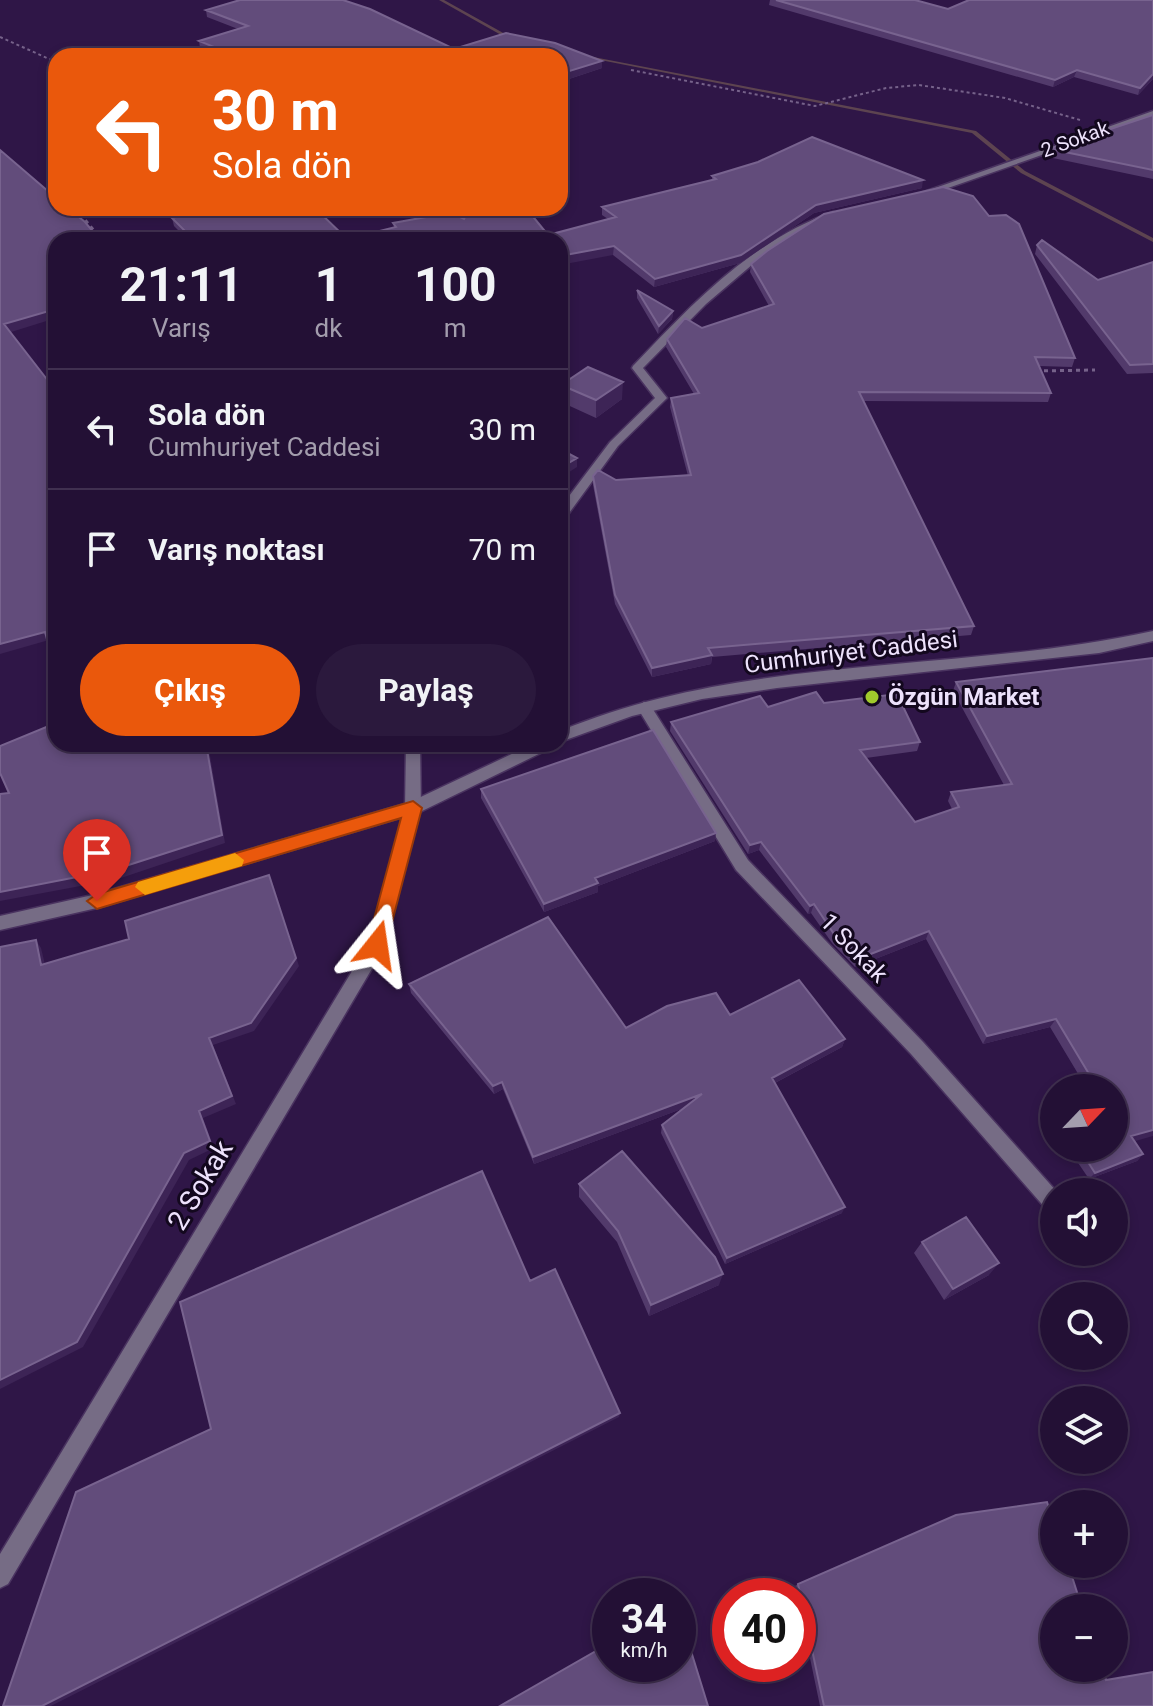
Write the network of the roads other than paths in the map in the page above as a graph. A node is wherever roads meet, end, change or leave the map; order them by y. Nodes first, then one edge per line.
1 (1153, 113) edge
2 (908, 197) edge
3 (848, 211) edge
4 (568, 506) edge
5 (1153, 636) edge
6 (644, 707) junction
7 (568, 733) edge
8 (413, 752) edge
9 (529, 752) edge
10 (413, 808) junction
11 (0, 923) edge
12 (1040, 1187) edge
13 (0, 1576) edge

1 - 2 street, 2 Sokak
3 - 4 street
5 - 6 street, Cumhuriyet Caddesi
6 - 7 street, Cumhuriyet Caddesi
6 - 12 street, 1 Sokak
8 - 10 street, 2 Sokak
9 - 10 street
10 - 11 street
10 - 13 street, 2 Sokak

